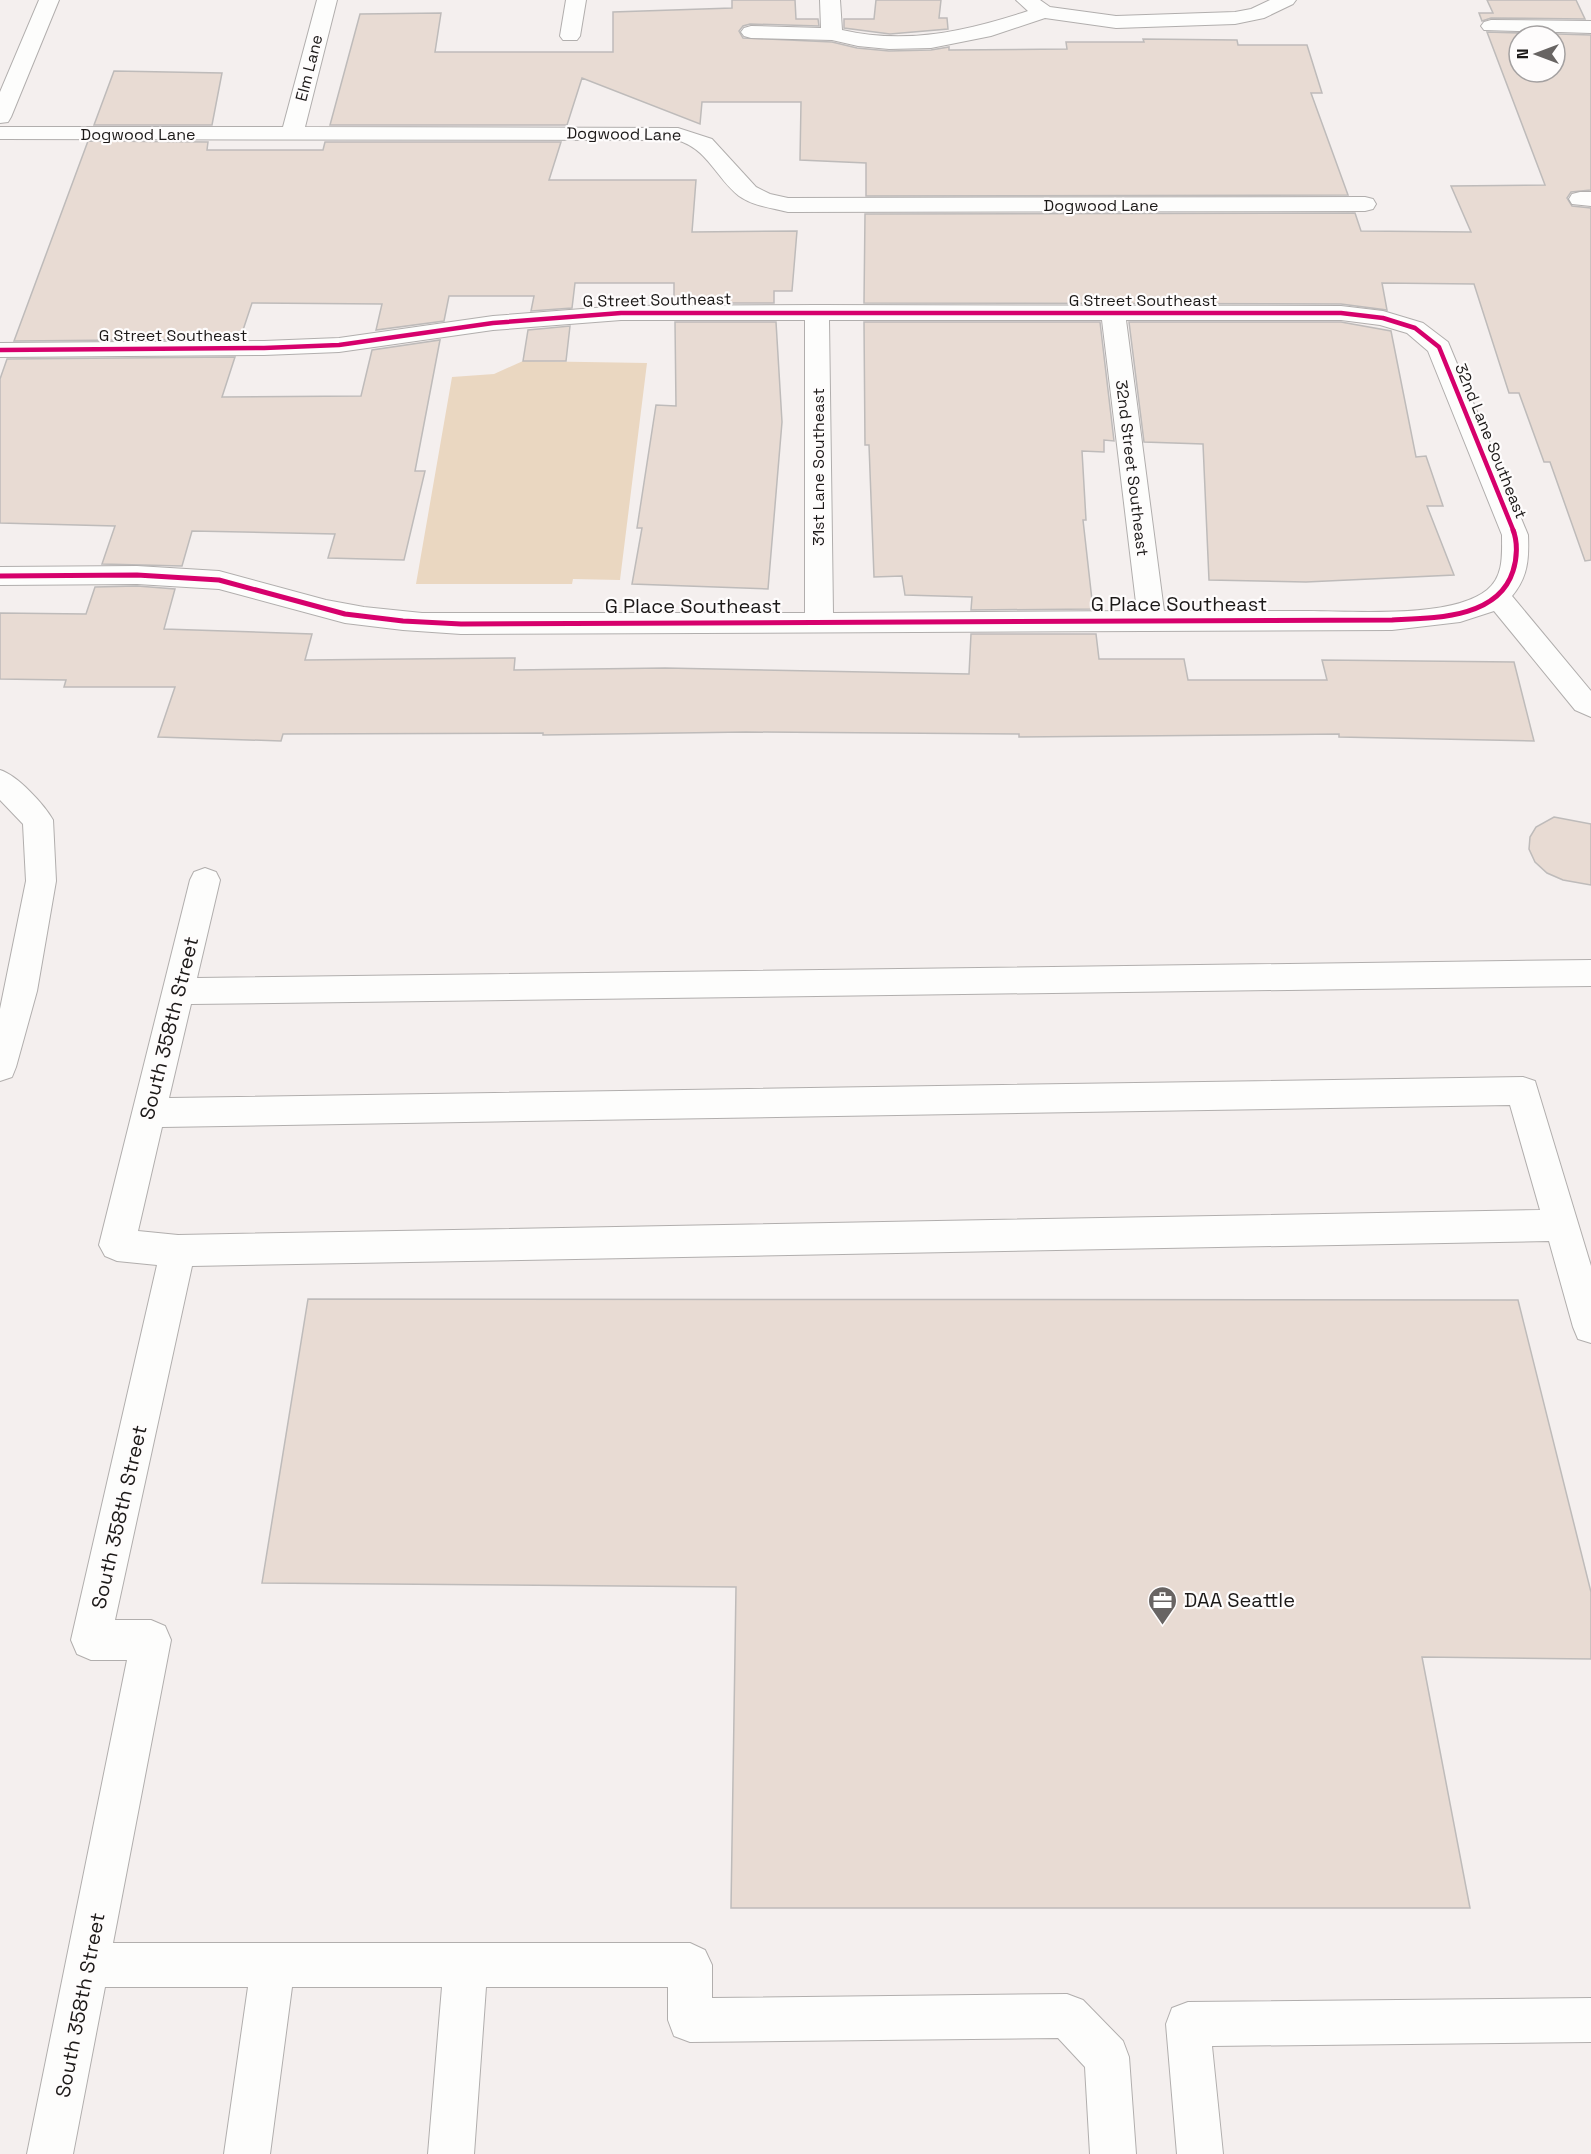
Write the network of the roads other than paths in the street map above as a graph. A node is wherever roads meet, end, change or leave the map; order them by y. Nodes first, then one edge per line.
1 (49, 0) edge
2 (327, 0) edge
3 (576, 0) edge
4 (830, 0) edge
5 (1026, 0) edge
6 (1286, 0) edge
7 (1044, 12) junction
8 (1491, 26) dead end
9 (1591, 27) edge
10 (751, 32) dead end
11 (832, 34) junction
12 (570, 36) dead end
13 (0, 117) edge
14 (0, 133) edge
15 (292, 135) junction
16 (1365, 204) dead end
17 (817, 312) junction
18 (1317, 312) joint
19 (1113, 314) junction
20 (0, 350) edge
21 (0, 576) edge
22 (1497, 596) junction
23 (1392, 620) joint
24 (819, 621) junction
25 (1152, 621) junction
26 (1591, 707) edge
27 (0, 781) edge
28 (205, 880) dead end
29 (1591, 973) edge
30 (178, 991) junction
31 (0, 1067) edge
32 (148, 1113) junction
33 (1561, 1225) junction
34 (178, 1251) junction
35 (1591, 1327) edge
36 (88, 1965) junction
37 (273, 1965) junction
38 (466, 1965) junction
39 (1591, 2020) edge
40 (50, 2154) edge
41 (247, 2154) edge
42 (451, 2154) edge
43 (1113, 2154) edge
44 (1200, 2154) edge

1 - 13 street
2 - 15 street, Elm Lane
3 - 12 street
4 - 11 street
5 - 7 street
6 - 7 street
7 - 11 street
8 - 9 street
10 - 11 street
14 - 15 street, Dogwood Lane
15 - 16 street, Dogwood Lane
17 - 19 street, G Street Southeast
17 - 20 street, G Street Southeast
17 - 24 street, 31st Lane Southeast
18 - 19 street, G Street Southeast
18 - 22 street, 32nd Lane Southeast
19 - 25 street, 32nd Street Southeast
21 - 24 street, G Place Southeast
22 - 23 street, 32nd Lane Southeast
22 - 26 street
23 - 25 street, G Place Southeast
24 - 25 street, G Place Southeast
27 - 31 street
28 - 30 street, South 358th Street
29 - 30 street
30 - 32 street, South 358th Street
32 - 33 street
32 - 34 street, South 358th Street
33 - 34 street
33 - 35 street
34 - 36 street, South 358th Street
36 - 37 street
36 - 40 street, South 358th Street
37 - 38 street
37 - 41 street
38 - 42 street
38 - 43 street
39 - 44 street

